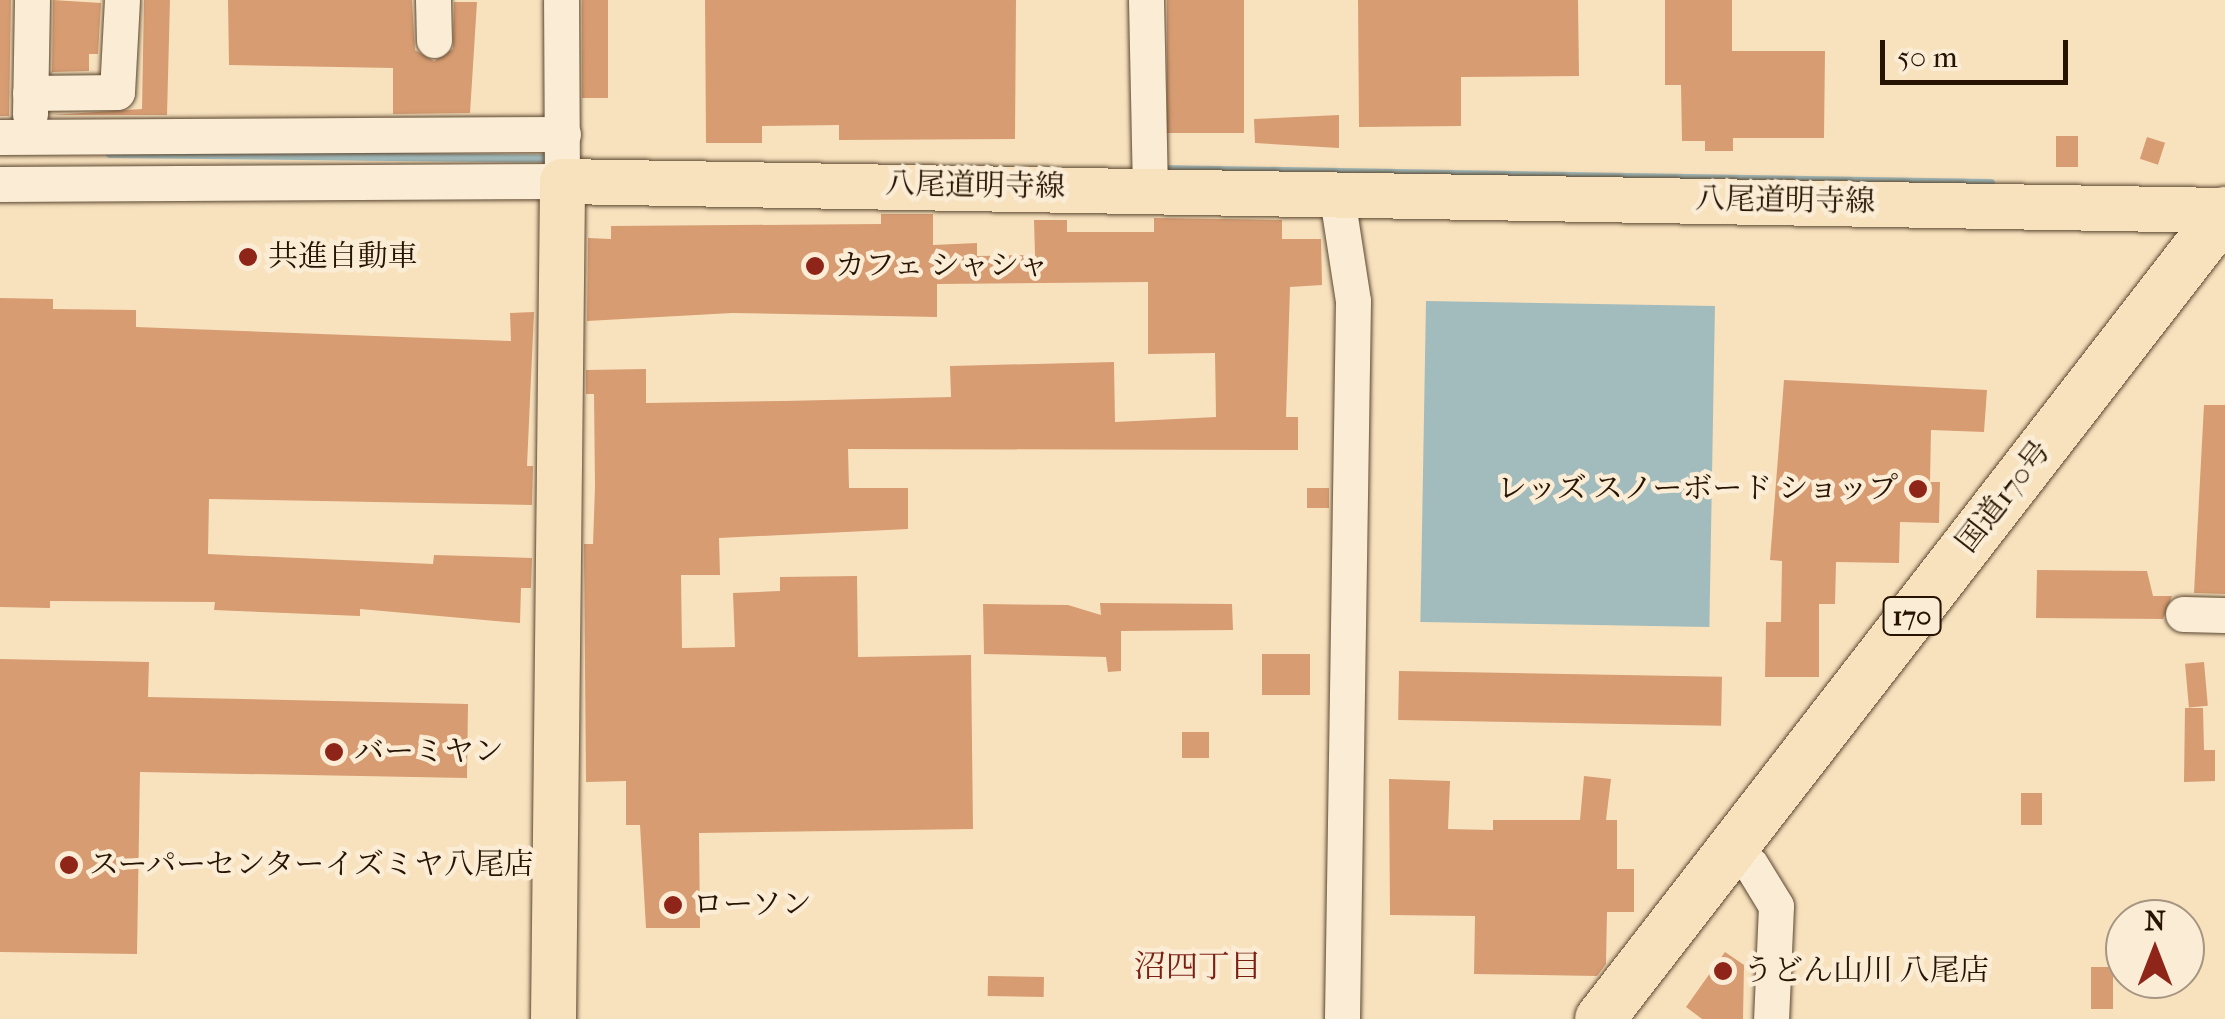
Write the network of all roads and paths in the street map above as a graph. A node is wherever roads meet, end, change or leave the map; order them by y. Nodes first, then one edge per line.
1 (32, 0) edge
2 (122, 0) edge
3 (433, 0) edge
4 (561, 0) edge
5 (1146, 0) edge
6 (434, 40) dead end
7 (30, 93) junction
8 (562, 134) junction
9 (15, 137) edge
10 (1150, 172) junction
11 (562, 182) junction
12 (0, 184) edge
13 (1336, 191) junction
14 (2225, 211) edge
15 (2225, 256) edge
16 (2184, 614) dead end
17 (2225, 615) edge
18 (1751, 865) junction
19 (553, 1019) edge
20 (1342, 1019) edge
21 (1600, 1019) edge
22 (1630, 1019) edge
23 (1772, 1019) edge

1 - 7 street
2 - 7 street
3 - 6 street
4 - 8 street
5 - 10 street
7 - 9 street
8 - 9 street
8 - 11 street
10 - 11 main road, 八尾道明寺線
10 - 13 main road, 八尾道明寺線
11 - 12 street
11 - 19 main road
13 - 14 main road, 八尾道明寺線
13 - 20 street
14 - 21 highway, 国道170号 / 170
15 - 18 highway, 国道170号 / 170
16 - 17 street
18 - 22 highway, 国道170号 / 170
18 - 23 street

